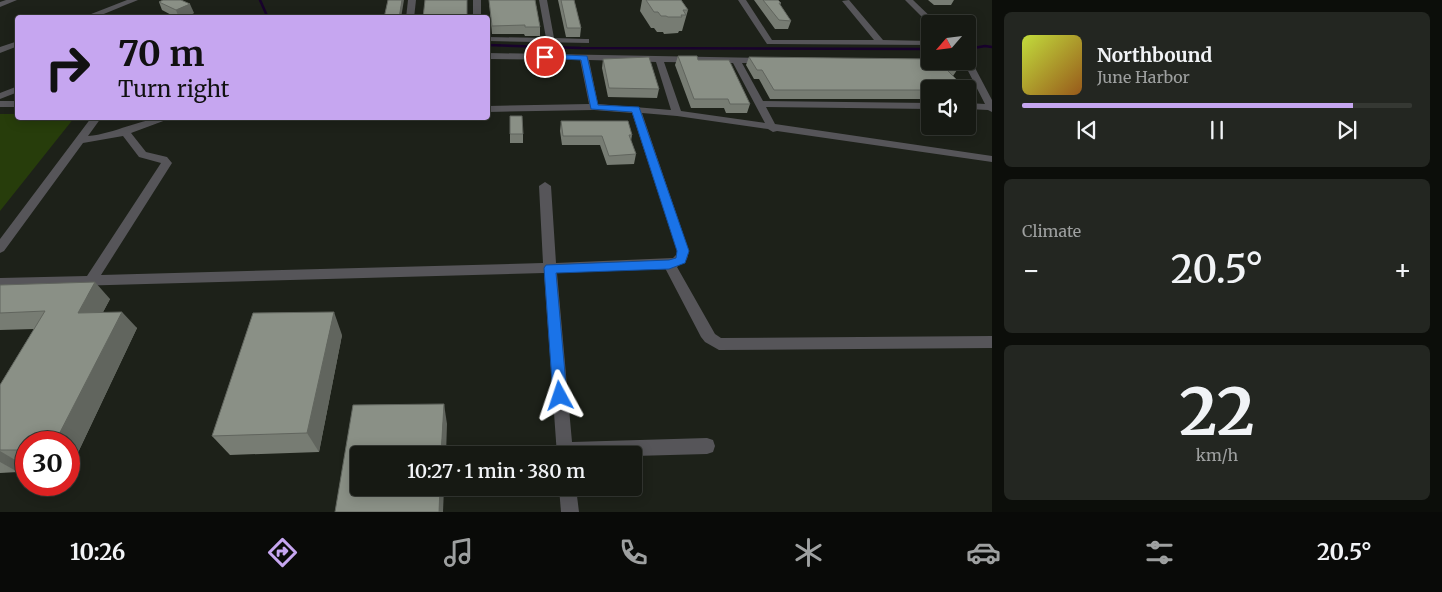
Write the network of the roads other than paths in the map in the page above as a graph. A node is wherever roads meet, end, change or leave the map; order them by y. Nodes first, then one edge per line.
1 (13, 0) edge
2 (134, 0) edge
3 (412, 0) edge
4 (477, 0) edge
5 (543, 0) edge
6 (742, 0) edge
7 (909, 0) edge
8 (846, 1) edge
9 (0, 4) edge
10 (93, 15) edge
11 (410, 15) edge
12 (477, 15) edge
13 (925, 15) edge
14 (490, 39) edge
15 (550, 40) junction
16 (586, 41) dead end
17 (881, 43) junction
18 (921, 43) edge
19 (15, 44) edge
20 (0, 50) edge
21 (490, 56) edge
22 (584, 57) junction
23 (660, 59) junction
24 (736, 60) junction
25 (772, 61) edge
26 (972, 70) edge
27 (15, 90) edge
28 (0, 96) edge
29 (0, 104) edge
30 (15, 104) edge
31 (760, 104) junction
32 (921, 106) edge
33 (594, 107) junction
34 (976, 107) edge
35 (991, 108) edge
36 (490, 109) edge
37 (636, 109) junction
38 (677, 113) junction
39 (95, 120) edge
40 (158, 120) edge
41 (773, 128) junction
42 (125, 132) junction
43 (80, 140) junction
44 (992, 159) edge
45 (545, 186) dead end
46 (0, 248) edge
47 (669, 264) junction
48 (550, 268) junction
49 (90, 281) junction
50 (0, 283) edge
51 (992, 342) edge
52 (564, 446) edge
53 (707, 446) dead end
54 (642, 449) edge
55 (569, 496) edge
56 (570, 512) edge

1 - 9 street
2 - 10 street
3 - 11 street
4 - 12 street
5 - 15 street
6 - 17 street
7 - 13 street
8 - 17 street
14 - 15 street
15 - 16 street
17 - 18 street
19 - 20 street
21 - 22 street
22 - 23 street
22 - 33 street
23 - 24 street
23 - 38 street
24 - 25 street
24 - 31 street
26 - 35 street
27 - 28 street
29 - 30 street
31 - 32 street
31 - 41 street
33 - 36 street
33 - 37 street
34 - 35 street
37 - 38 street
37 - 47 street
38 - 41 street
39 - 43 street
40 - 42 street
41 - 44 street
42 - 43 street
42 - 49 street
43 - 46 street
45 - 48 street
47 - 48 street
47 - 51 street
48 - 49 street
48 - 52 street
49 - 50 street
53 - 54 street
55 - 56 street

